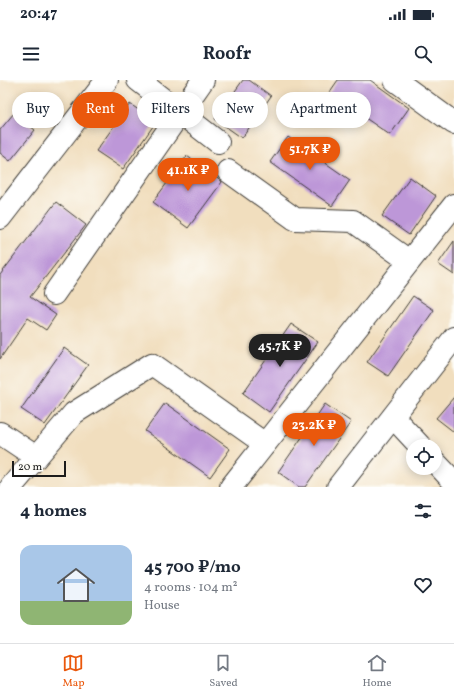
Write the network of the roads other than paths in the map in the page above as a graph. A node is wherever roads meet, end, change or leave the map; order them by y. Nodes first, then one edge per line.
1 (107, 80) edge
2 (138, 80) edge
3 (203, 80) edge
4 (395, 80) edge
5 (153, 92) edge
6 (195, 92) edge
7 (454, 123) edge
8 (170, 128) edge
9 (200, 128) edge
10 (218, 142) dead end
11 (228, 171) dead end
12 (454, 205) edge
13 (0, 218) edge
14 (410, 261) junction
15 (54, 294) dead end
16 (454, 338) edge
17 (393, 417) junction
18 (0, 432) edge
19 (413, 439) edge
20 (265, 444) junction
21 (36, 458) junction
22 (442, 469) edge
23 (454, 482) edge
24 (11, 487) edge
25 (231, 487) edge
26 (338, 487) edge

1 - 13 street
2 - 5 street
3 - 6 street
4 - 7 street
8 - 15 street
9 - 10 street
11 - 14 street
12 - 14 street
14 - 20 street
16 - 17 street
17 - 19 street
17 - 26 street
18 - 21 street
20 - 21 street
20 - 25 street
21 - 24 street
22 - 23 street

